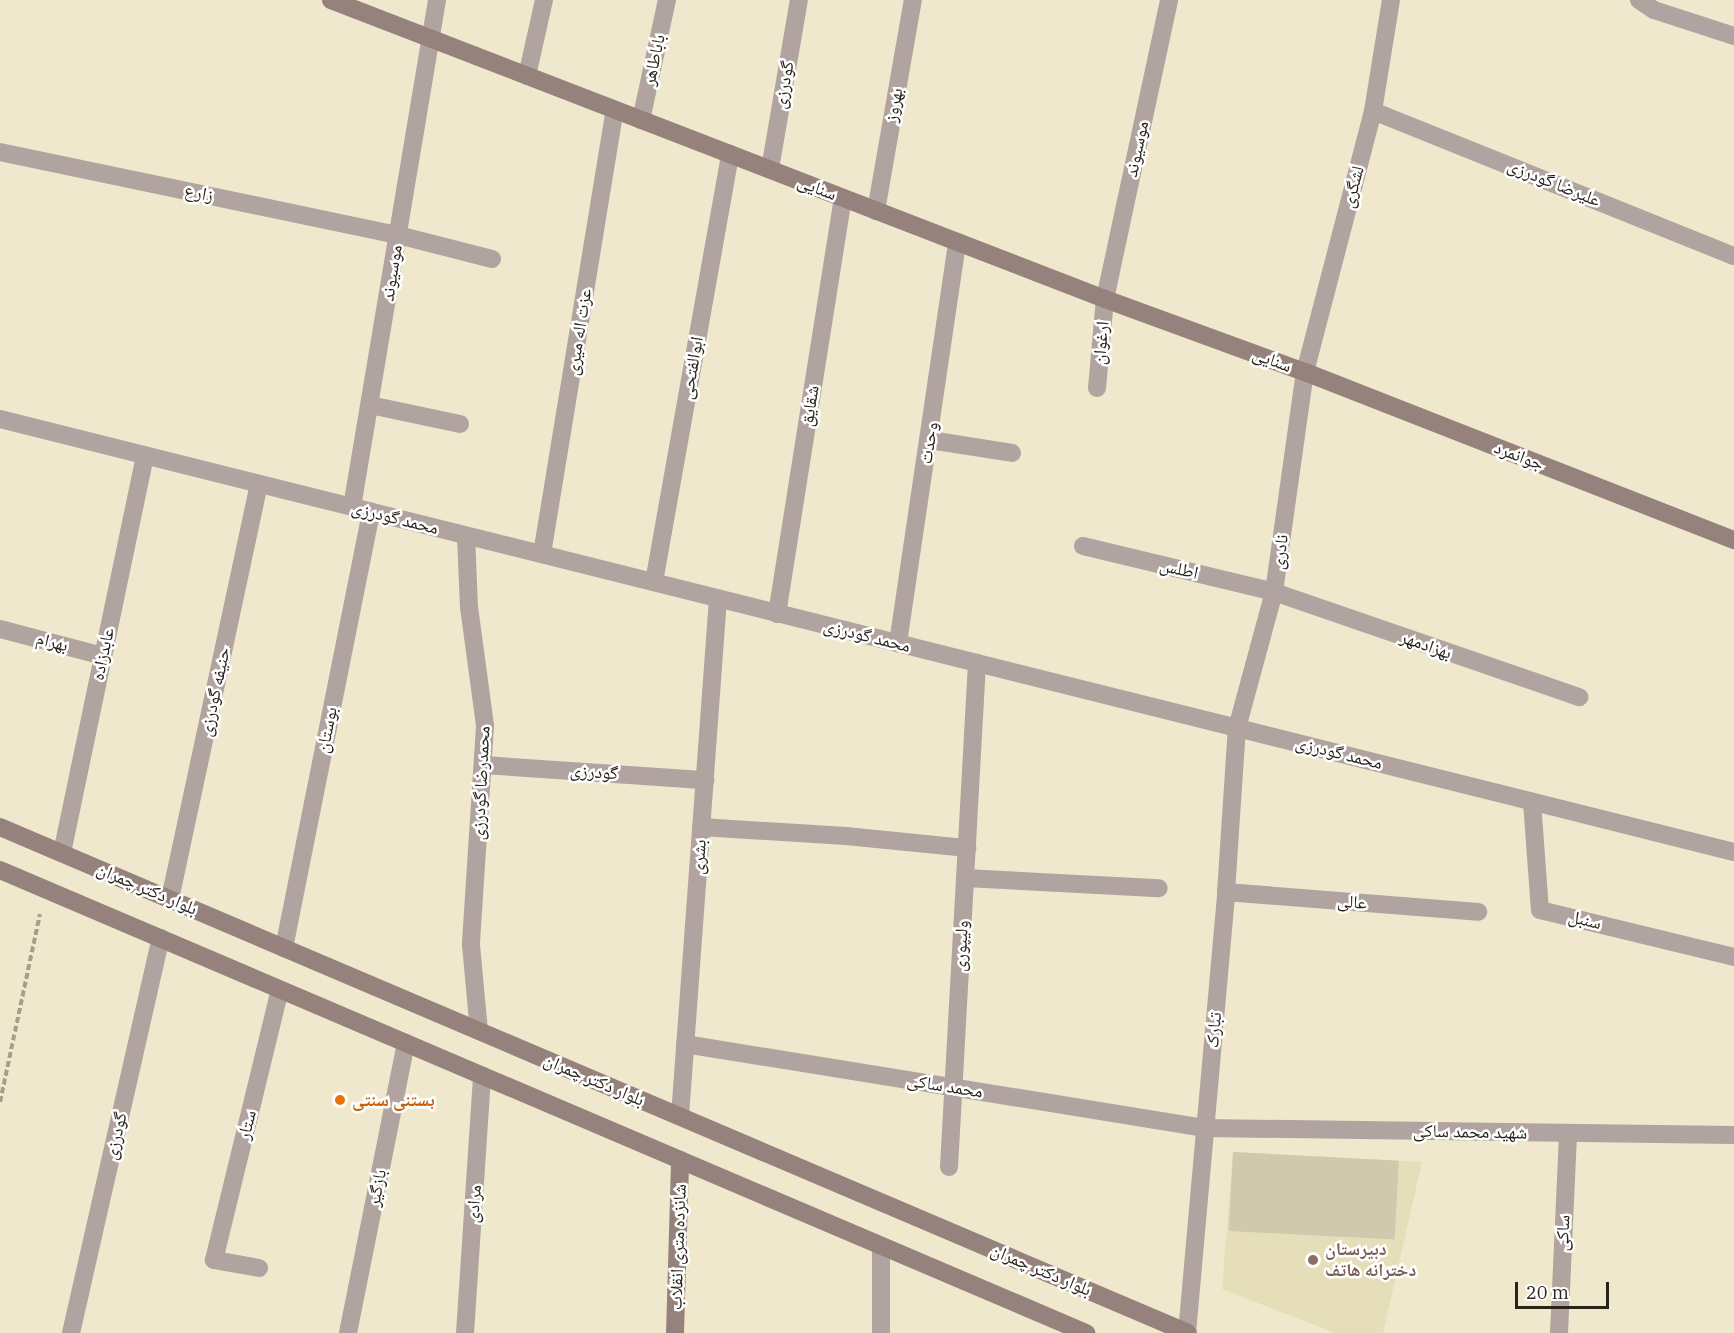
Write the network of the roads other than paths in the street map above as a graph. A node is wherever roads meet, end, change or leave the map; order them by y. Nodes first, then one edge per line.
1 (331, 0) edge
2 (437, 0) edge
3 (544, 0) edge
4 (667, 0) edge
5 (799, 0) edge
6 (913, 0) edge
7 (1169, 0) edge
8 (1391, 0) edge
9 (1639, 0) edge
10 (1734, 36) edge
11 (429, 38) junction
12 (527, 76) junction
13 (615, 110) junction
14 (1373, 111) junction
15 (641, 120) junction
16 (0, 152) edge
17 (730, 154) junction
18 (770, 170) junction
19 (843, 198) junction
20 (876, 210) junction
21 (398, 235) junction
22 (957, 242) junction
23 (1734, 256) edge
24 (492, 258) dead end
25 (1105, 299) junction
26 (1305, 372) junction
27 (1097, 388) dead end
28 (370, 405) junction
29 (0, 419) edge
30 (460, 424) dead end
31 (930, 440) junction
32 (1012, 453) dead end
33 (145, 456) junction
34 (260, 484) junction
35 (352, 507) junction
36 (371, 512) junction
37 (466, 536) junction
38 (1734, 540) edge
39 (1083, 546) dead end
40 (542, 554) junction
41 (654, 582) junction
42 (1274, 592) junction
43 (718, 598) junction
44 (777, 614) junction
45 (0, 629) edge
46 (897, 644) junction
47 (103, 656) junction
48 (977, 663) junction
49 (1578, 698) dead end
50 (1236, 728) junction
51 (483, 765) junction
52 (705, 780) junction
53 (1532, 802) junction
54 (0, 827) edge
55 (701, 827) junction
56 (967, 848) junction
57 (1734, 852) edge
58 (62, 853) junction
59 (0, 870) edge
60 (965, 878) junction
61 (1159, 888) dead end
62 (1226, 892) junction
63 (170, 899) junction
64 (1478, 912) dead end
65 (160, 938) junction
66 (284, 948) junction
67 (1734, 957) edge
68 (280, 990) junction
69 (479, 1031) junction
70 (406, 1043) junction
71 (685, 1044) junction
72 (482, 1076) junction
73 (953, 1087) junction
74 (680, 1116) junction
75 (1205, 1128) junction
76 (1568, 1133) junction
77 (1734, 1135) edge
78 (680, 1160) junction
79 (949, 1167) dead end
80 (881, 1246) junction
81 (259, 1268) dead end
82 (70, 1333) edge
83 (348, 1333) edge
84 (465, 1333) edge
85 (675, 1333) edge
86 (881, 1333) edge
87 (1086, 1333) edge
88 (1187, 1333) edge
89 (1559, 1333) edge

1 - 11 main road, سنایی
2 - 11 street, موسیوند
3 - 12 street
4 - 15 street, باباطاهر
5 - 18 street, گودرزی
6 - 20 street, بهروز
7 - 25 street, موسیوند
8 - 14 street, لشگری
9 - 10 street
11 - 12 main road, سنایی
11 - 21 street, موسیوند
12 - 13 main road, سنایی
13 - 15 main road, سنایی
13 - 40 street, عزت اله میری
14 - 23 street, علیرضا گودرزی
14 - 26 street, لشگری
15 - 17 main road, سنایی
16 - 21 street, زارع
17 - 18 main road, سنایی
17 - 41 street, ابوالفتحی
18 - 19 main road, سنایی
19 - 20 main road, سنایی
19 - 44 street, شقایق
20 - 22 main road, سنایی
21 - 24 street, زارع
21 - 28 street, موسیوند
22 - 25 main road, سنایی
22 - 31 street, وحدت
25 - 26 main road, سنایی
25 - 27 street, ارغوان
26 - 38 main road, جوانمرد
26 - 42 street, نادری
28 - 30 street
28 - 35 street, موسیوند
29 - 33 street, محمد گودرزی
31 - 32 street
31 - 46 street, وحدت
33 - 34 street, محمد گودرزی
33 - 47 street, عابدزاده
34 - 35 street, محمد گودرزی
34 - 63 street, حنیفه گودرزی
35 - 36 street, محمد گودرزی
36 - 37 street, محمد گودرزی
36 - 66 street, بوستان
37 - 40 street, محمد گودرزی
37 - 51 street, محمدرضا گودرزی
39 - 42 street, اطلس
40 - 41 street, محمد گودرزی
41 - 43 street, محمد گودرزی
42 - 49 street, بهزادمهر
42 - 50 street, نادری
43 - 44 street, محمد گودرزی
43 - 52 street, بشری
44 - 46 street, محمد گودرزی
45 - 47 street, بهرام
46 - 48 street, محمد گودرزی
47 - 58 street, عابدزاده
48 - 50 street, محمد گودرزی
48 - 56 street, ولیپوری
50 - 53 street, محمد گودرزی
50 - 62 street, تبارک
51 - 52 street, گودرزی
51 - 69 street, محمدرضا گودرزی
52 - 55 street, بشری
53 - 57 street, محمد گودرزی
53 - 67 street, سنبل
54 - 58 main road, بلوار دکتر چمران
55 - 56 street
55 - 71 street, بشری
56 - 60 street, ولیپوری
58 - 63 main road, بلوار دکتر چمران
59 - 65 main road
60 - 61 street
60 - 73 street, ولیپوری
62 - 64 street, عالی
62 - 75 street, تبارک
63 - 66 main road, بلوار دکتر چمران
65 - 68 main road
65 - 82 street, گودرزی
66 - 69 main road, بلوار دکتر چمران
68 - 70 main road
68 - 81 street, ستار
69 - 74 main road, بلوار دکتر چمران
70 - 72 main road
70 - 83 street, بازگیر
71 - 73 street, محمد ساکی
71 - 74 street, بشری
72 - 78 main road
72 - 84 street, مرادی
73 - 75 street, محمد ساکی
73 - 79 street, ولیپوری
74 - 88 main road, بلوار دکتر چمران
75 - 76 street, شهید محمد ساکی
75 - 88 street, تبارک
76 - 77 street, شهید محمد ساکی
76 - 89 street, ساکی
78 - 80 main road
78 - 85 main road, شانزده متری انقلاب
80 - 86 street
80 - 87 main road

